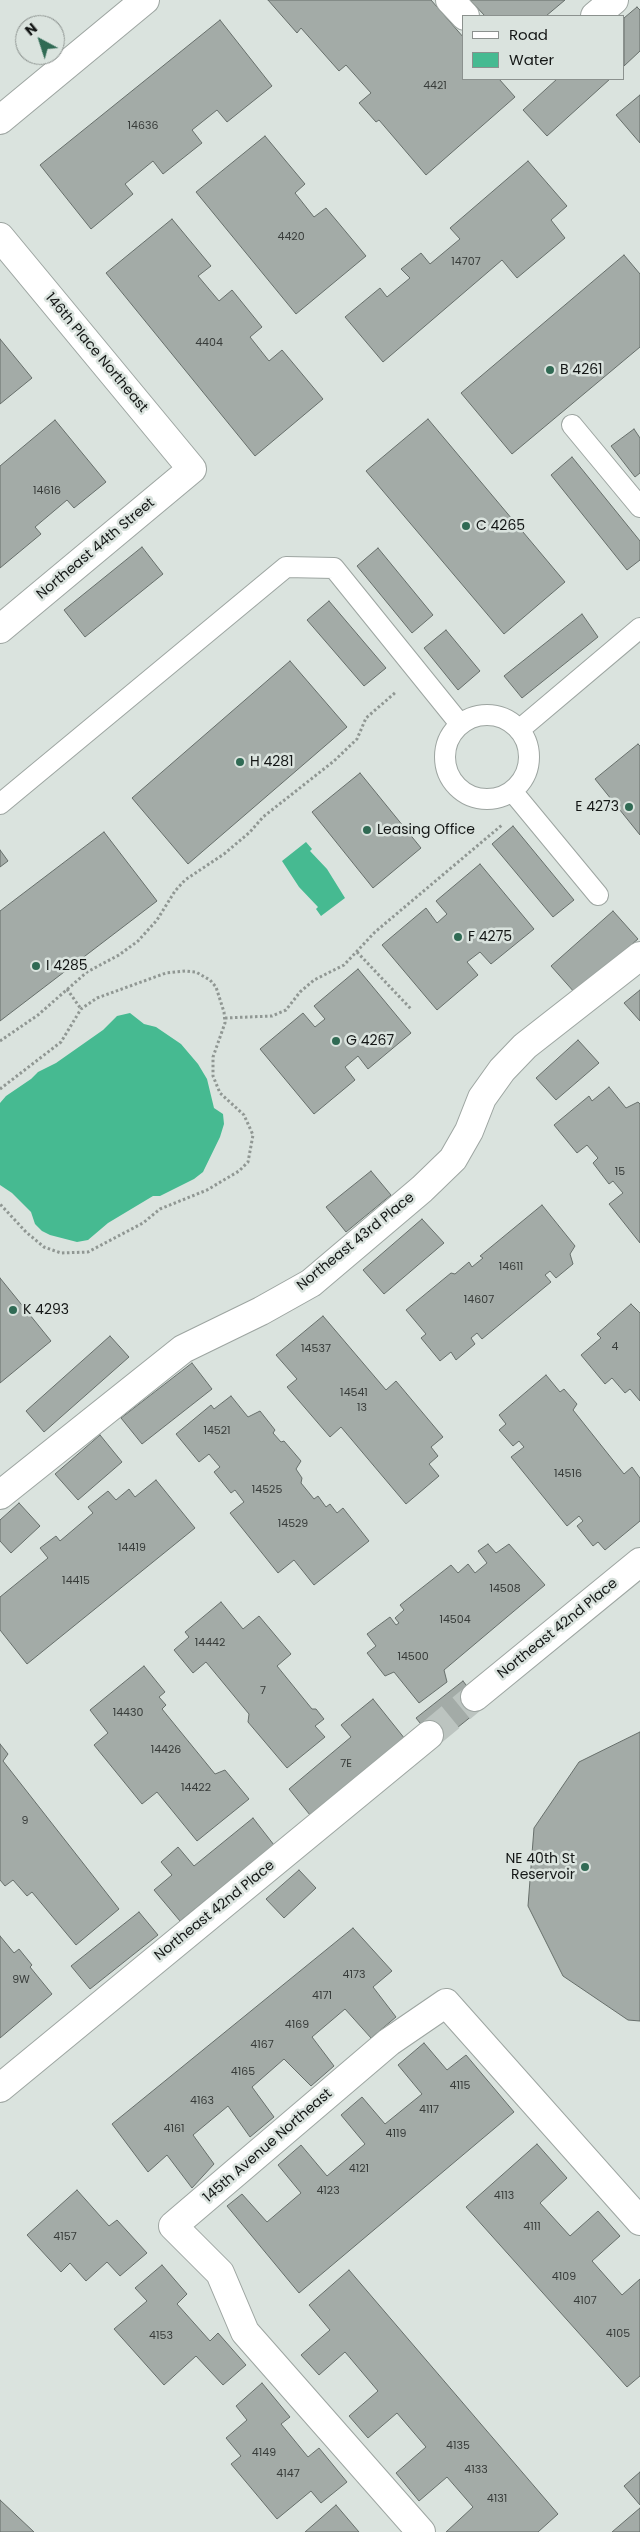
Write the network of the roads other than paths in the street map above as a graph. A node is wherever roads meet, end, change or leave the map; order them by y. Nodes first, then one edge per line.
1 (144, 0) edge
2 (450, 0) edge
3 (614, 0) edge
4 (464, 15) edge
5 (596, 15) edge
6 (0, 120) edge
7 (0, 237) edge
8 (572, 425) dead end
9 (192, 469) joint
10 (640, 507) edge
11 (640, 628) edge
12 (0, 629) edge
13 (460, 724) junction
14 (519, 730) junction
15 (518, 799) junction
16 (0, 804) edge
17 (598, 895) dead end
18 (640, 956) edge
19 (0, 1496) edge
20 (640, 1562) edge
21 (475, 1697) tunnel mouth
22 (430, 1735) tunnel mouth
23 (0, 2088) edge
24 (640, 2221) edge
25 (421, 2532) edge

1 - 6 street
2 - 4 street
3 - 5 street
7 - 9 street, 146th Place Northeast
8 - 10 lane
9 - 12 street, Northeast 44th Street
11 - 14 lane
13 - 14 lane
13 - 15 lane
13 - 16 lane
14 - 15 lane
15 - 17 lane
18 - 19 street, Northeast 43rd Place
20 - 21 street, Northeast 42nd Place
22 - 23 street, Northeast 42nd Place
24 - 25 street, 145th Avenue Northeast

